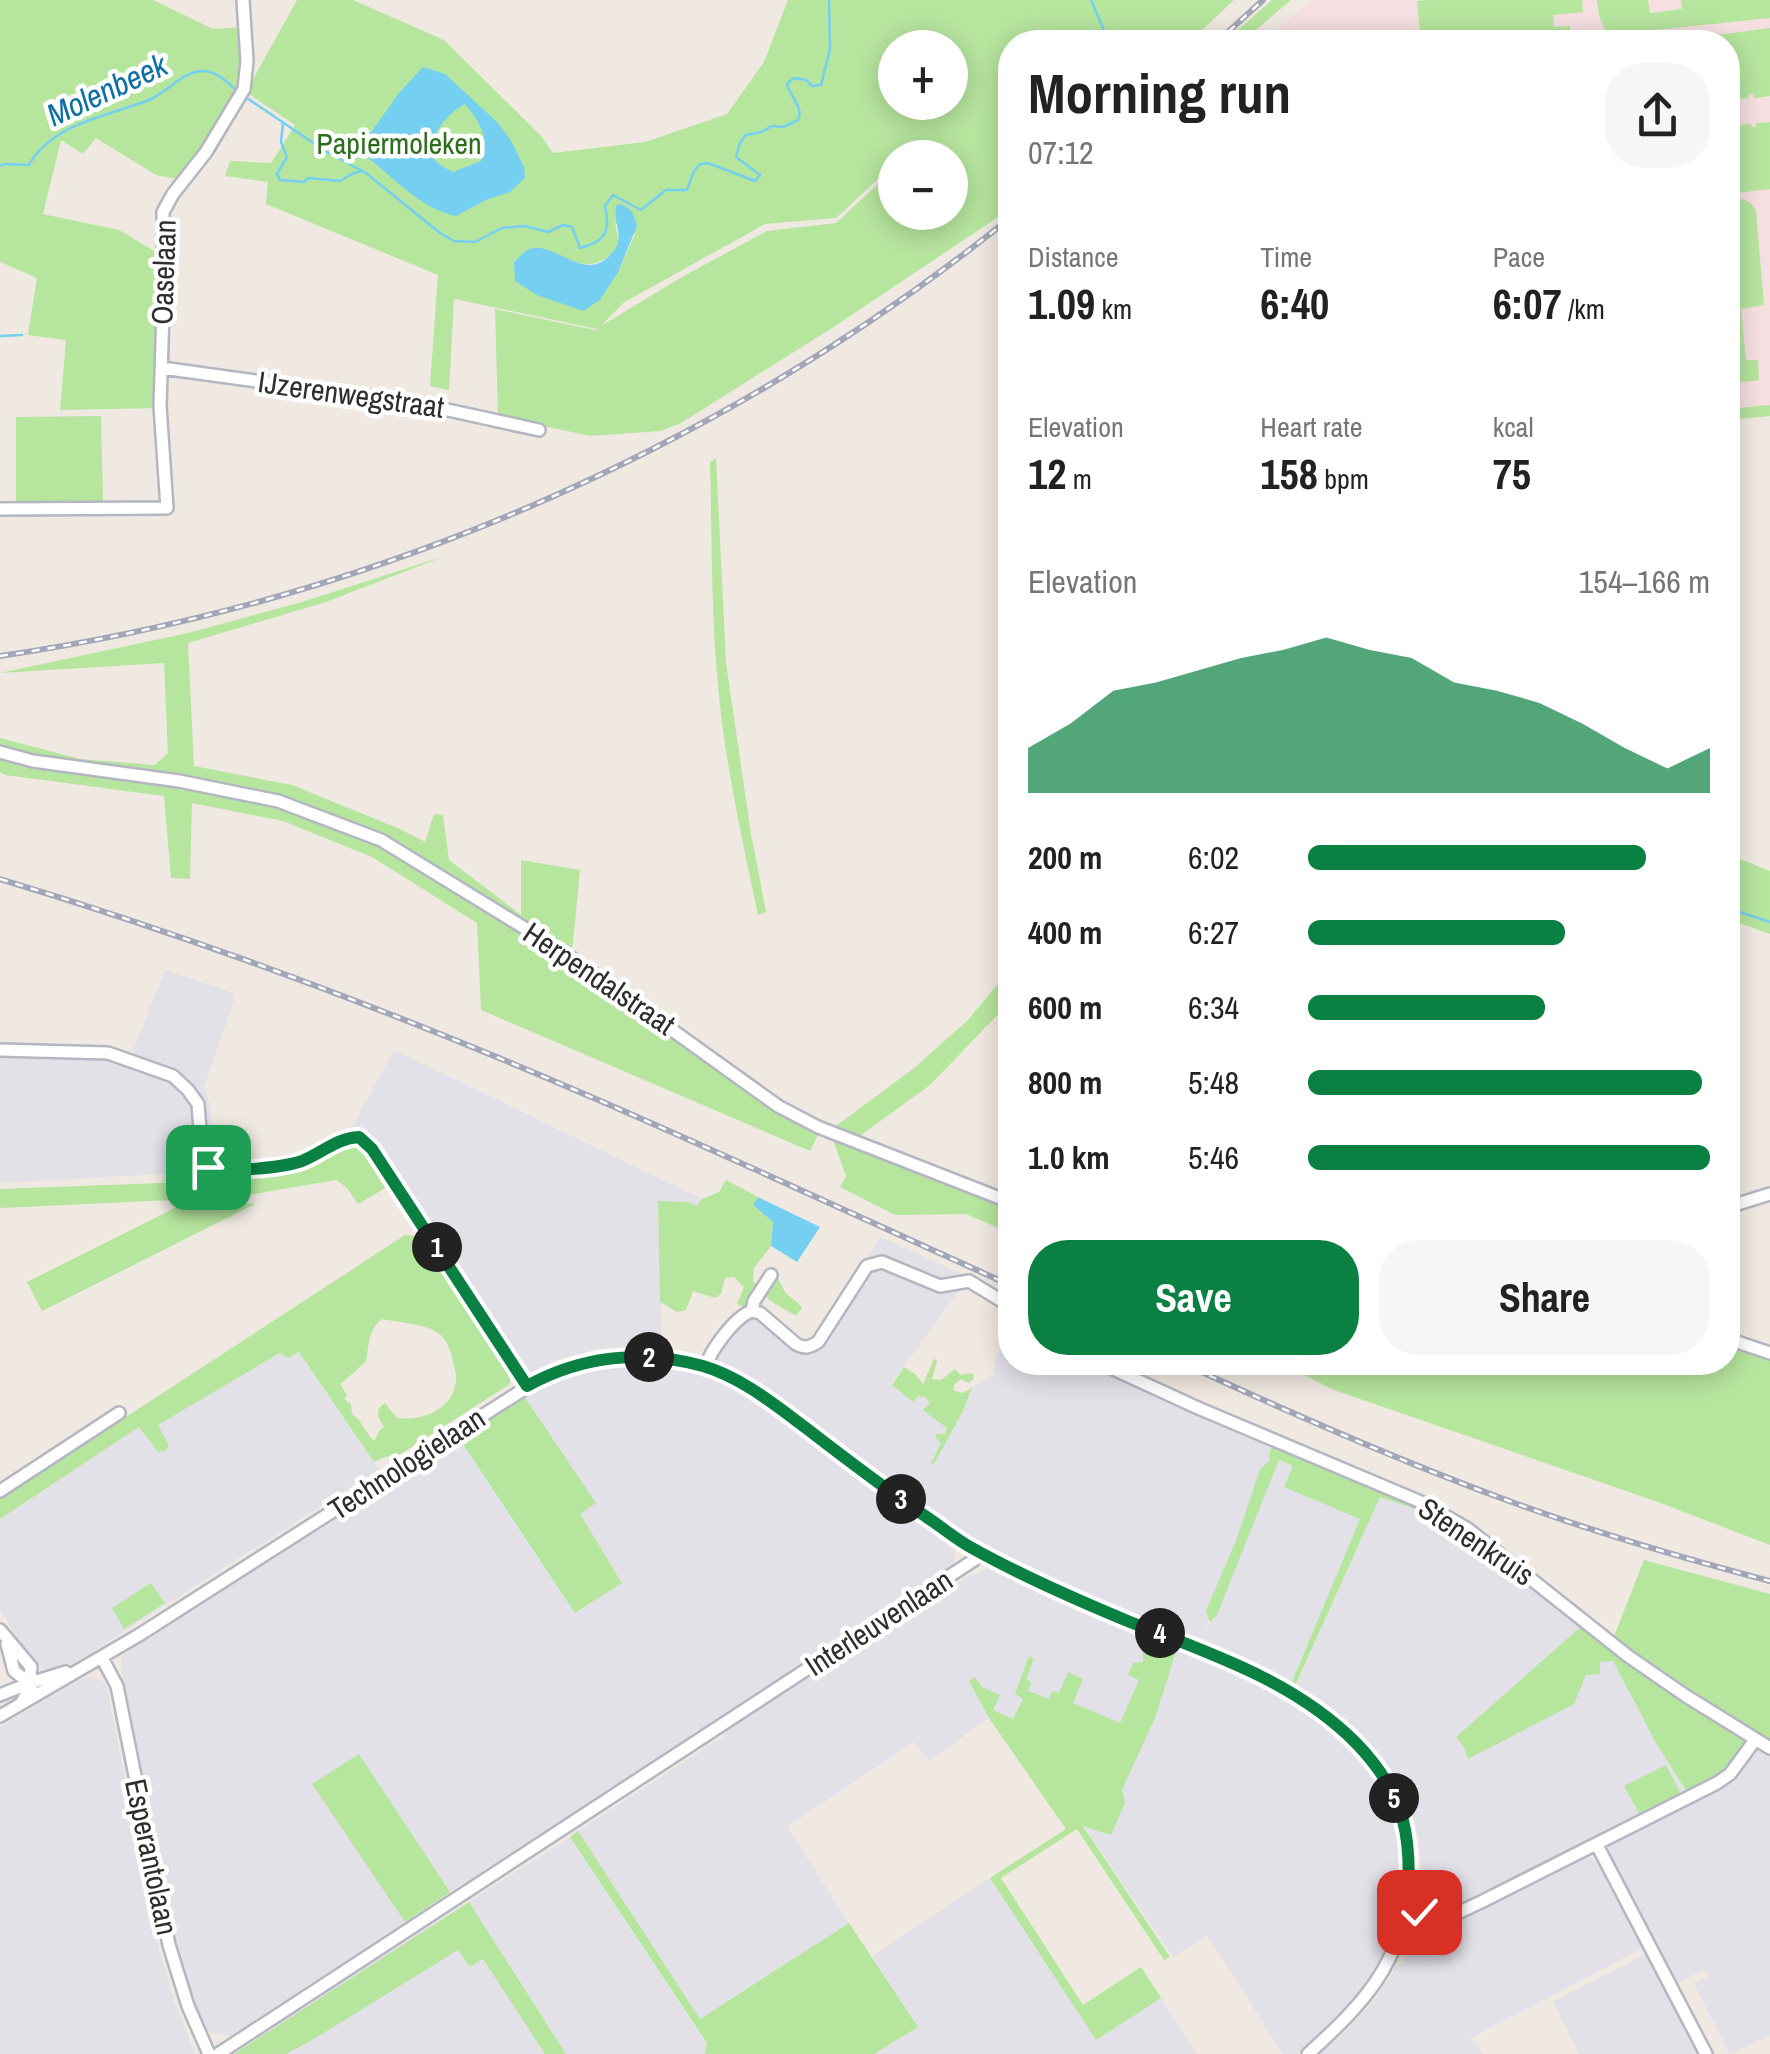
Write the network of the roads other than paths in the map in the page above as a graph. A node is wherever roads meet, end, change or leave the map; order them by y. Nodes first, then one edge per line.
1 (242, 0) edge
2 (162, 368) junction
3 (539, 430) dead end
4 (0, 509) edge
5 (0, 752) edge
6 (0, 1050) edge
7 (1770, 1194) edge
8 (998, 1197) edge
9 (1740, 1203) edge
10 (771, 1275) dead end
11 (998, 1299) edge
12 (752, 1310) junction
13 (1740, 1342) edge
14 (1770, 1352) edge
15 (706, 1367) junction
16 (1126, 1375) edge
17 (527, 1386) junction
18 (119, 1414) dead end
19 (0, 1491) edge
20 (979, 1552) junction
21 (3, 1635) edge
22 (102, 1658) junction
23 (30, 1667) junction
24 (14, 1671) junction
25 (50, 1682) junction
26 (30, 1683) junction
27 (0, 1695) edge
28 (21, 1704) junction
29 (0, 1716) edge
30 (1755, 1740) junction
31 (1770, 1748) edge
32 (1597, 1845) junction
33 (1407, 1910) junction
34 (209, 2054) edge
35 (218, 2054) edge
36 (1308, 2054) edge
37 (1706, 2054) edge

1 - 2 street, Oaselaan
2 - 3 street, IJzerenwegstraat
2 - 4 street, Oaselaan
5 - 8 street, Herpendalstraat
6 - 17 street
7 - 9 street
10 - 12 street
11 - 12 street
12 - 15 street
13 - 14 street
15 - 17 street, Technologielaan
15 - 20 street, Technologielaan
16 - 30 street, Stenenkruis
17 - 22 street, Technologielaan
18 - 19 street
20 - 33 street, Interleuvenlaan
20 - 35 street, Interleuvenlaan
21 - 23 street
21 - 24 street
22 - 25 street, Technologielaan
22 - 34 street, Esperantolaan
23 - 25 street
23 - 26 street
24 - 26 street
24 - 27 street
25 - 26 street
25 - 28 street
26 - 27 street
26 - 28 street
28 - 29 street
30 - 31 street, Stenenkruis
30 - 32 street
32 - 33 street
32 - 37 street
33 - 36 street, Interleuvenlaan

